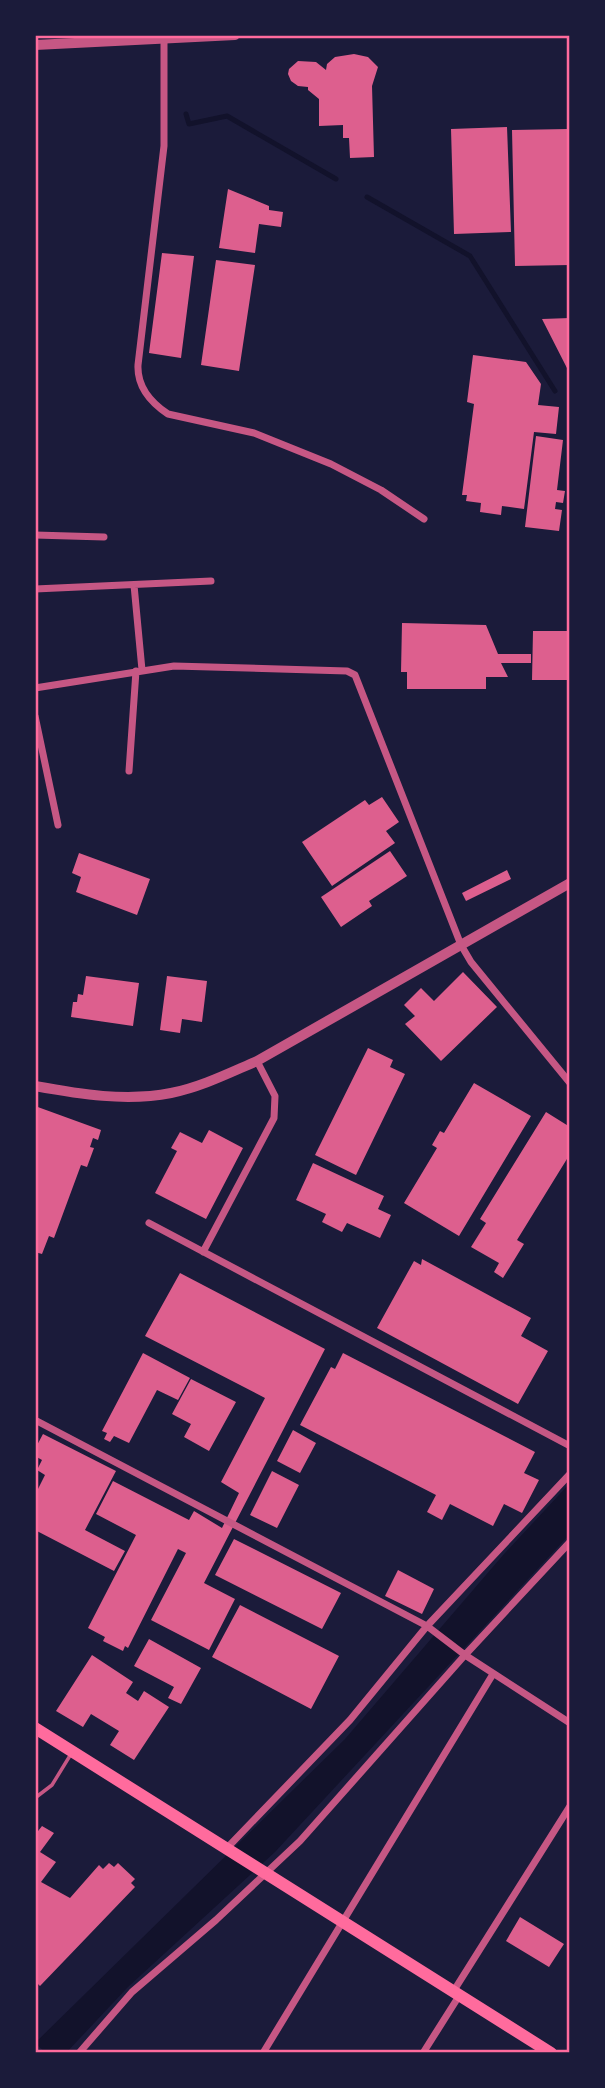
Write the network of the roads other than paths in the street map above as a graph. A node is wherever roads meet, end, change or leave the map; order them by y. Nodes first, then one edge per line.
1 (235, 35) edge
2 (164, 38) junction
3 (35, 45) edge
4 (425, 519) dead end
5 (35, 535) edge
6 (104, 537) dead end
7 (211, 581) dead end
8 (135, 584) junction
9 (35, 589) edge
10 (139, 670) junction
11 (35, 688) edge
12 (35, 716) edge
13 (129, 771) dead end
14 (58, 825) dead end
15 (570, 883) edge
16 (461, 946) junction
17 (257, 1061) junction
18 (570, 1083) edge
19 (35, 1086) edge
20 (149, 1223) dead end
21 (203, 1252) junction
22 (35, 1420) edge
23 (570, 1446) edge
24 (570, 1474) edge
25 (570, 1542) edge
26 (429, 1628) junction
27 (463, 1654) junction
28 (493, 1674) junction
29 (570, 1723) edge
30 (35, 1728) edge
31 (72, 1752) junction
32 (35, 1798) edge
33 (570, 1806) edge
34 (228, 1848) junction
35 (264, 1872) junction
36 (343, 1922) junction
37 (456, 1994) junction
38 (79, 2053) edge
39 (263, 2053) edge
40 (423, 2053) edge
41 (551, 2053) edge

1 - 2 street
2 - 3 street
2 - 4 street
5 - 6 street
7 - 8 street
8 - 9 street
8 - 10 street
10 - 11 street
10 - 13 street
10 - 16 street
12 - 14 street
15 - 16 street
16 - 17 street
16 - 18 street
17 - 19 street
17 - 21 street
20 - 21 street
21 - 23 street
22 - 26 street
24 - 26 street
25 - 27 street
26 - 27 street
26 - 34 street
27 - 28 street
27 - 35 street
28 - 29 street
28 - 36 street
30 - 31 highway
31 - 32 lane
31 - 34 highway
33 - 37 street
34 - 35 highway
35 - 36 highway
35 - 38 street
36 - 37 highway
36 - 39 street
37 - 40 street
37 - 41 highway

